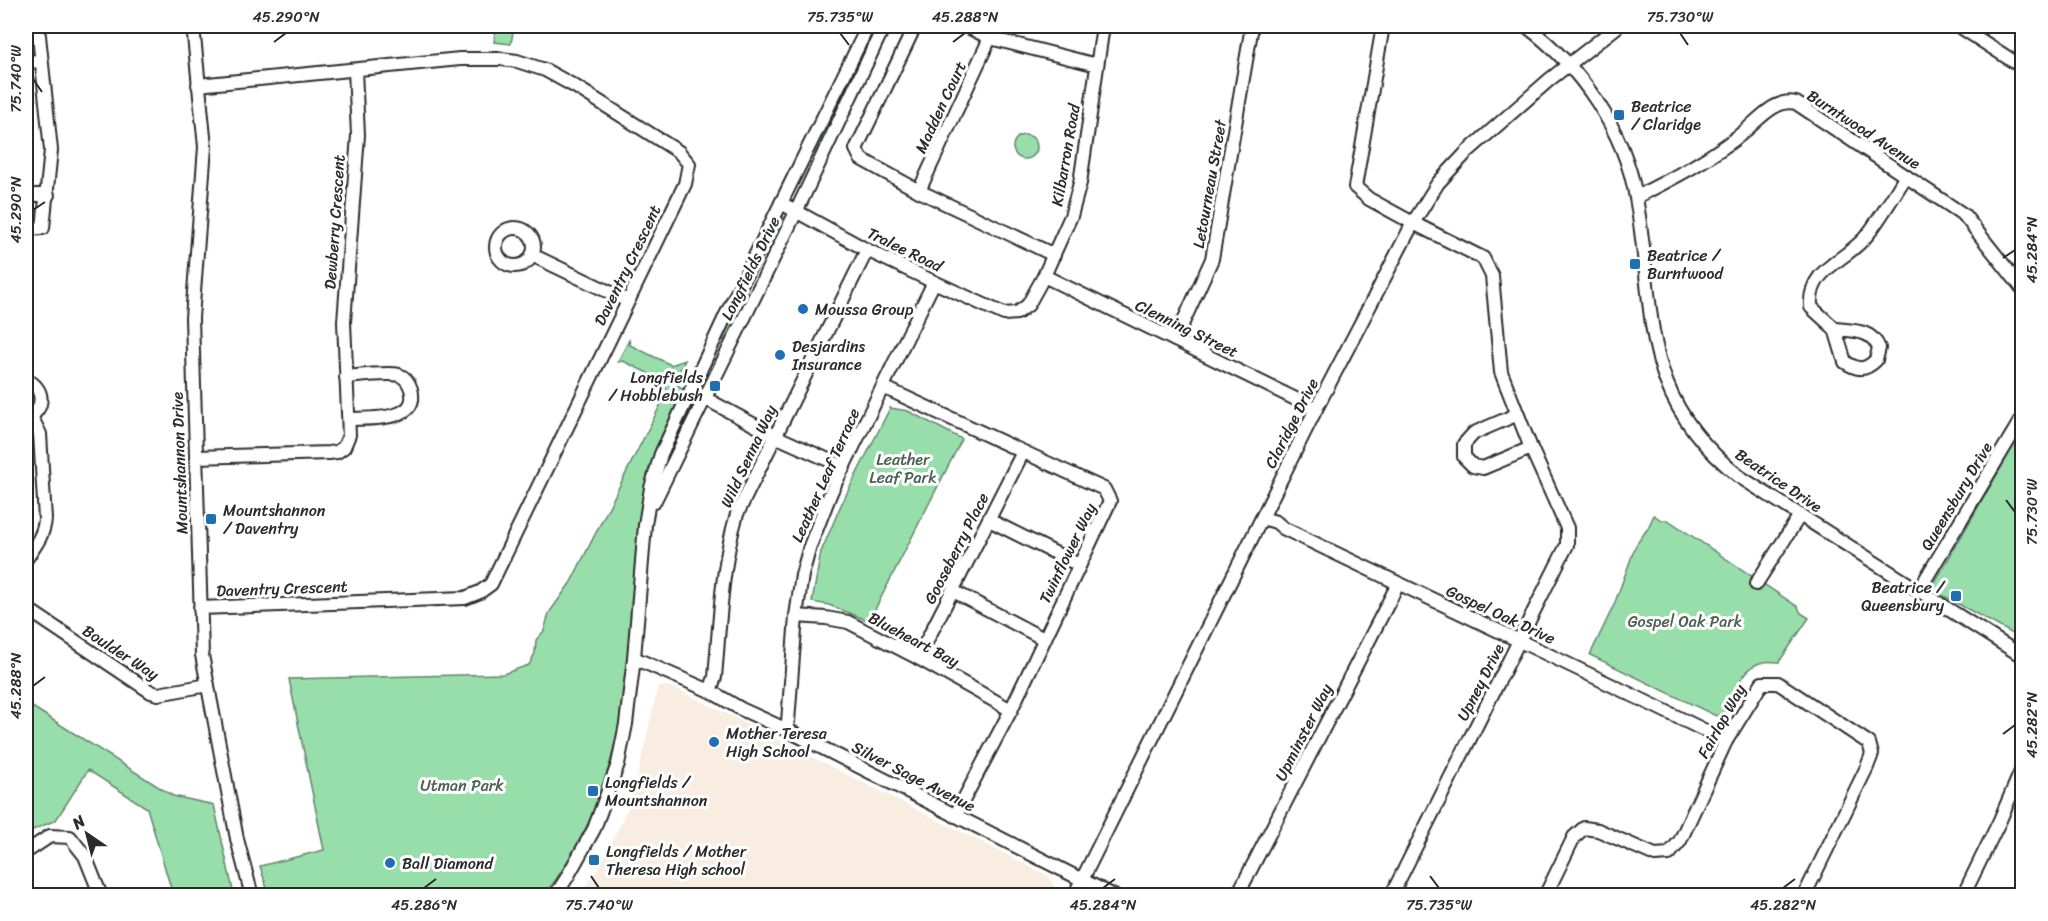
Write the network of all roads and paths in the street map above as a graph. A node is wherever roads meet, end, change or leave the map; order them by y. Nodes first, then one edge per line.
1 (38, 26) edge
2 (192, 26) edge
3 (868, 26) edge
4 (884, 26) edge
5 (915, 26) edge
6 (966, 26) edge
7 (1104, 26) edge
8 (1252, 26) edge
9 (1383, 26) edge
10 (1526, 26) edge
11 (1618, 26) edge
12 (1959, 26) edge
13 (990, 38) junction
14 (41, 61) junction
15 (26, 62) edge
16 (1567, 64) junction
17 (1097, 65) junction
18 (2022, 68) edge
19 (355, 70) junction
20 (198, 85) junction
21 (1906, 176) junction
22 (920, 191) junction
23 (26, 195) edge
24 (48, 195) junction
25 (1636, 197) junction
26 (781, 204) junction
27 (796, 212) junction
28 (1413, 224) junction
29 (26, 229) edge
30 (867, 250) junction
31 (532, 255) dead end
32 (1054, 255) junction
33 (1044, 276) junction
34 (934, 282) junction
35 (2022, 288) edge
36 (628, 301) junction
37 (1017, 313) joint
38 (1835, 329) dead end
39 (1175, 340) junction
40 (346, 377) junction
41 (26, 380) edge
42 (883, 387) junction
43 (691, 390) junction
44 (704, 398) junction
45 (1316, 409) junction
46 (1518, 414) junction
47 (28, 417) edge
48 (2022, 418) edge
49 (350, 419) junction
50 (775, 436) junction
51 (1531, 448) junction
52 (1023, 452) junction
53 (196, 457) junction
54 (844, 466) junction
55 (1800, 515) junction
56 (1263, 518) junction
57 (989, 520) junction
58 (645, 525) junction
59 (26, 559) edge
60 (1079, 566) junction
61 (1398, 584) junction
62 (1756, 584) dead end
63 (1919, 590) junction
64 (953, 591) junction
65 (200, 608) junction
66 (26, 609) edge
67 (796, 616) junction
68 (1044, 639) junction
69 (1519, 641) junction
70 (2022, 656) edge
71 (634, 658) junction
72 (918, 658) junction
73 (208, 685) junction
74 (710, 691) junction
75 (1011, 710) junction
76 (785, 729) junction
77 (1726, 741) junction
78 (2022, 769) edge
79 (956, 816) junction
80 (26, 852) edge
81 (1081, 879) junction
82 (101, 896) edge
83 (252, 896) edge
84 (555, 896) edge
85 (1074, 896) edge
86 (1114, 896) edge
87 (1237, 896) edge
88 (1391, 896) edge
89 (1545, 896) edge
90 (1804, 896) edge
91 (1963, 896) edge

1 - 14 street
2 - 20 street, Mountshannon Drive
3 - 26 street, Longfields Drive
4 - 27 street, Longfields Drive
5 - 22 street
6 - 13 street
7 - 17 street, Kilbarron Road
8 - 39 street, Letourneau Street
9 - 28 street, Upney Drive
10 - 16 street, Beatrice Drive
11 - 16 street, Claridge Drive
12 - 18 street
13 - 17 street
13 - 22 street, Madden Court
14 - 15 street
14 - 24 street
16 - 25 street, Beatrice Drive
16 - 28 street, Claridge Drive
17 - 32 street, Kilbarron Road
19 - 20 street, Daventry Crescent
19 - 36 street, Daventry Crescent
19 - 40 street, Dewberry Crescent
20 - 53 street, Mountshannon Drive
21 - 25 street, Burntwood Avenue
21 - 35 street, Burntwood Avenue
21 - 38 street
22 - 32 street
23 - 24 street
24 - 29 street
25 - 55 street, Beatrice Drive
26 - 27 street, Tralee Road
26 - 43 street, Longfields Drive
27 - 30 street, Tralee Road
27 - 44 street, Longfields Drive
28 - 45 street, Claridge Drive
28 - 46 street, Upney Drive
30 - 34 street, Tralee Road
30 - 50 street, Wild Senna Way
31 - 36 street
32 - 33 street, Kilbarron Road
33 - 37 street, Kilbarron Road
33 - 39 street, Clenning Street
34 - 37 street, Tralee Road
34 - 42 street, Leather Leaf Terrace
36 - 65 street, Daventry Crescent
39 - 45 street, Clenning Street
40 - 49 street, Dewberry Crescent
40 - 49 street
41 - 47 street
42 - 52 street, Twinflower Way
42 - 54 street, Leather Leaf Terrace
43 - 44 street
43 - 58 street, Longfields Drive
44 - 50 street
44 - 58 street, Longfields Drive
45 - 56 street, Claridge Drive
46 - 51 street, Upney Drive
46 - 51 street
47 - 59 street
48 - 63 street, Queensbury Drive
49 - 53 street, Dewberry Crescent
50 - 54 street
50 - 74 street, Wild Senna Way
51 - 69 street, Upney Drive
52 - 57 street, Gooseberry Place
52 - 60 street, Twinflower Way
53 - 65 street, Mountshannon Drive
54 - 67 street, Leather Leaf Terrace
55 - 62 street
55 - 63 street, Beatrice Drive
56 - 61 street, Gospel Oak Drive
56 - 81 street, Claridge Drive
57 - 60 street
57 - 64 street, Gooseberry Place
58 - 71 street, Longfields Drive
60 - 68 street, Twinflower Way
61 - 69 street, Gospel Oak Drive
61 - 87 street, Upminster Way
63 - 70 street, Beatrice Drive
64 - 68 street
64 - 72 street, Gooseberry Place
65 - 73 street, Mountshannon Drive
66 - 73 street, Boulder Way
67 - 72 street, Blueheart Bay
67 - 76 street, Leather Leaf Terrace
68 - 75 street, Twinflower Way
69 - 77 street, Gospel Oak Drive
69 - 88 street, Upney Drive
71 - 74 street, Silver Sage Avenue
71 - 84 street, Longfields Drive
72 - 75 street, Blueheart Bay
73 - 83 street, Mountshannon Drive
74 - 76 street, Silver Sage Avenue
75 - 79 street, Twinflower Way
76 - 79 street, Silver Sage Avenue
77 - 89 street, Fairlop Way
77 - 90 street, Fairlop Way
78 - 91 street
79 - 81 street, Silver Sage Avenue
80 - 82 street
81 - 85 street, Claridge Drive
81 - 86 street, Silver Sage Avenue

